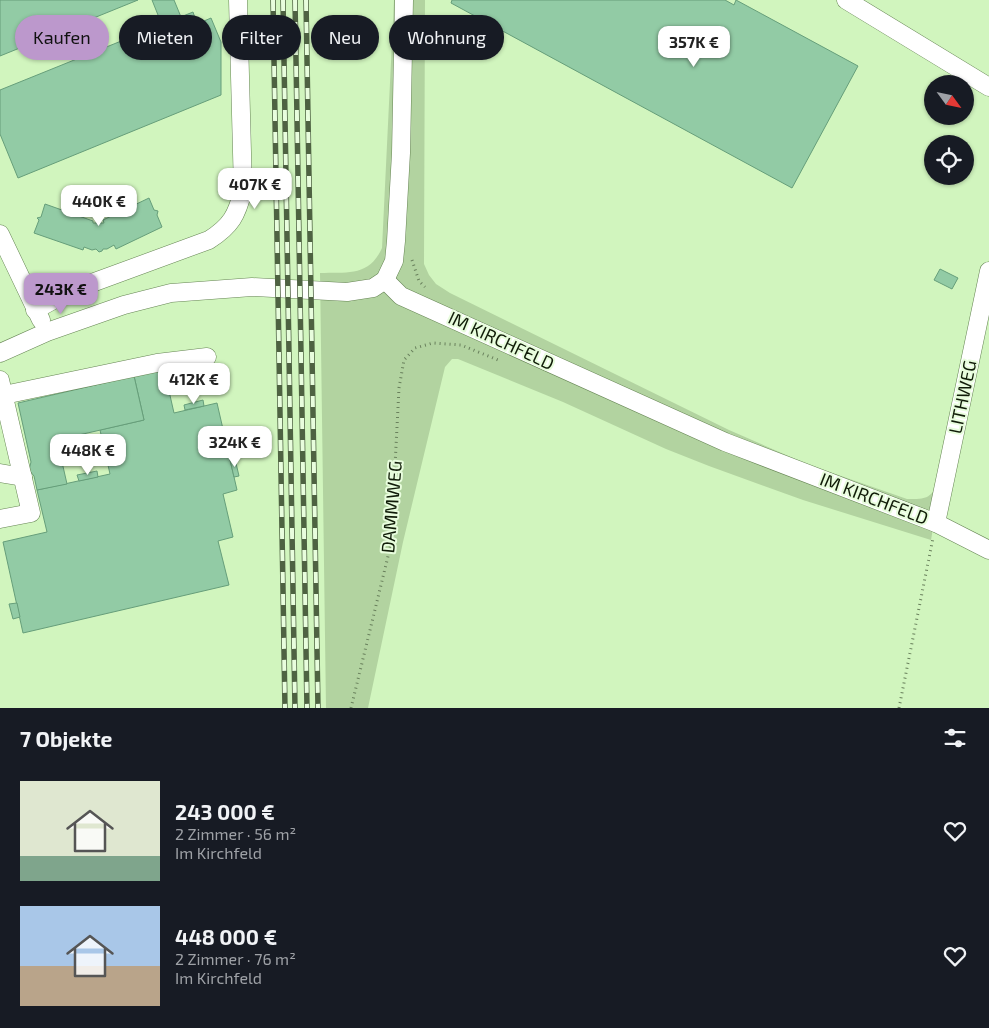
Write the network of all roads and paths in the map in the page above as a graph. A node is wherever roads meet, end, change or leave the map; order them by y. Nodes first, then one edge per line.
1 (238, 0) edge
2 (404, 0) edge
3 (846, 0) edge
4 (989, 87) edge
5 (0, 234) edge
6 (989, 271) edge
7 (385, 280) junction
8 (36, 310) junction
9 (48, 332) junction
10 (456, 344) dead end
11 (0, 353) edge
12 (207, 357) dead end
13 (2, 388) edge
14 (0, 472) edge
15 (23, 477) junction
16 (0, 519) edge
17 (936, 523) junction
18 (989, 550) edge
19 (351, 708) edge
20 (898, 708) edge

1 - 8 street
2 - 7 street
3 - 4 street
5 - 8 street
6 - 17 street, LITHWEG
7 - 9 street
7 - 17 street, IM KIRCHFELD
8 - 9 street
9 - 11 street
10 - 19 path, DAMMWEG
12 - 13 street
13 - 15 street
14 - 15 street
15 - 16 street
17 - 18 street, IM KIRCHFELD
17 - 20 path

